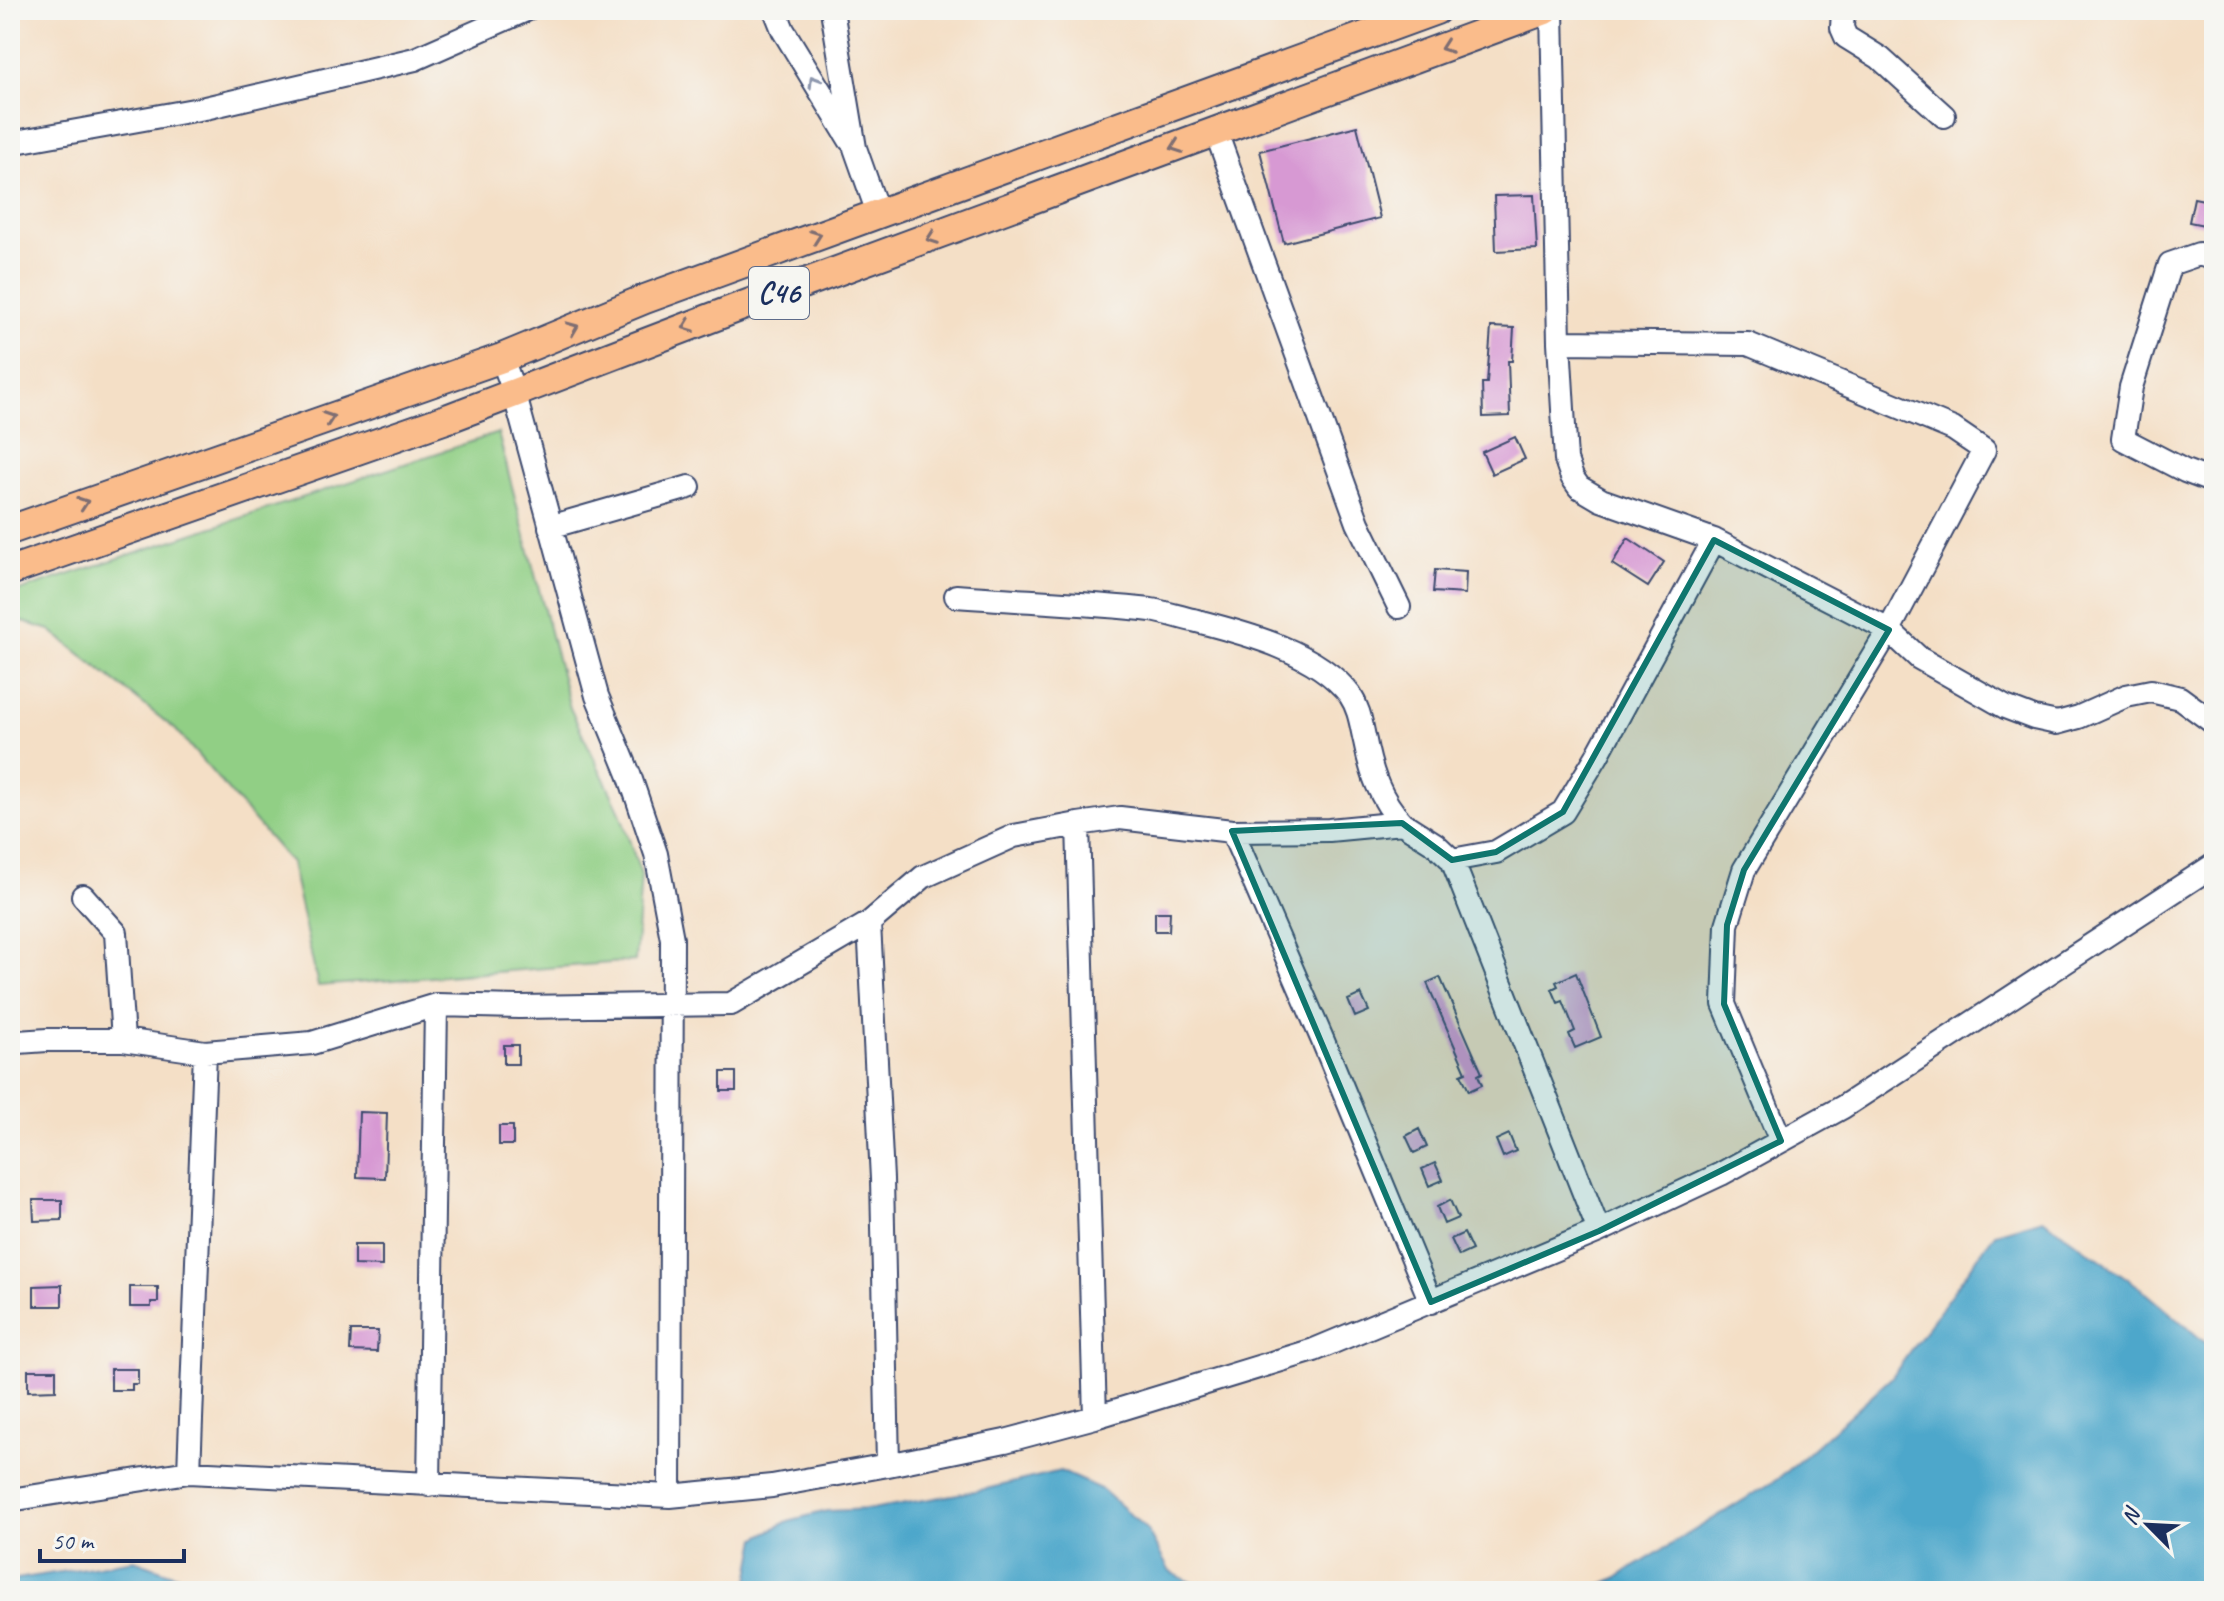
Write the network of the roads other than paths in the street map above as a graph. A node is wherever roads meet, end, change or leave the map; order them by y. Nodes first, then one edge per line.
1 (526, 10) edge
2 (775, 10) edge
3 (832, 10) edge
4 (1436, 10) edge
5 (1545, 10) edge
6 (1552, 10) edge
7 (1843, 10) edge
8 (1944, 116) dead end
9 (1216, 132) junction
10 (10, 143) edge
11 (855, 148) junction
12 (878, 213) junction
13 (890, 253) junction
14 (2214, 259) edge
15 (1559, 342) junction
16 (502, 358) junction
17 (514, 392) junction
18 (2214, 482) edge
19 (689, 487) dead end
20 (550, 527) junction
21 (10, 530) edge
22 (1714, 540) junction
23 (10, 571) edge
24 (956, 596) dead end
25 (1399, 607) dead end
26 (1889, 630) junction
27 (2214, 723) edge
28 (1402, 823) junction
29 (1078, 824) junction
30 (1232, 831) junction
31 (1452, 860) junction
32 (2214, 865) edge
33 (83, 896) dead end
34 (869, 923) junction
35 (672, 1004) junction
36 (436, 1005) junction
37 (123, 1040) junction
38 (10, 1046) edge
39 (205, 1052) junction
40 (1781, 1141) junction
41 (1599, 1231) junction
42 (1431, 1302) junction
43 (1095, 1417) junction
44 (888, 1465) junction
45 (189, 1472) junction
46 (429, 1485) junction
47 (670, 1496) junction
48 (10, 1500) edge

1 - 10 street
11 -> 2 street
3 - 11 street
4 - 12 main road, C46
5 -> 9 main road, C46
6 - 15 street
7 - 8 street
9 -> 13 main road, C46
9 - 25 street
11 - 12 street
12 - 13 main road
16 -> 12 main road, C46
13 -> 17 main road, C46
14 - 18 street
15 - 22 street
15 - 26 street
16 - 17 street
21 -> 16 main road, C46
17 - 20 street
17 - 23 main road, C46
19 - 20 street
20 - 35 street
22 - 26 street
22 - 31 street
24 - 28 street
26 - 27 street
26 - 40 street
28 - 30 street
28 - 31 street
29 - 30 street
29 - 34 street
29 - 43 street
30 - 42 street
31 - 41 street
32 - 40 street
33 - 37 street
34 - 35 street
34 - 44 street
35 - 36 street
35 - 47 street
36 - 39 street
36 - 46 street
37 - 38 street
37 - 39 street
39 - 45 street
40 - 41 street
41 - 42 street
42 - 43 street
43 - 44 street
44 - 47 street
45 - 46 street
45 - 48 street
46 - 47 street

